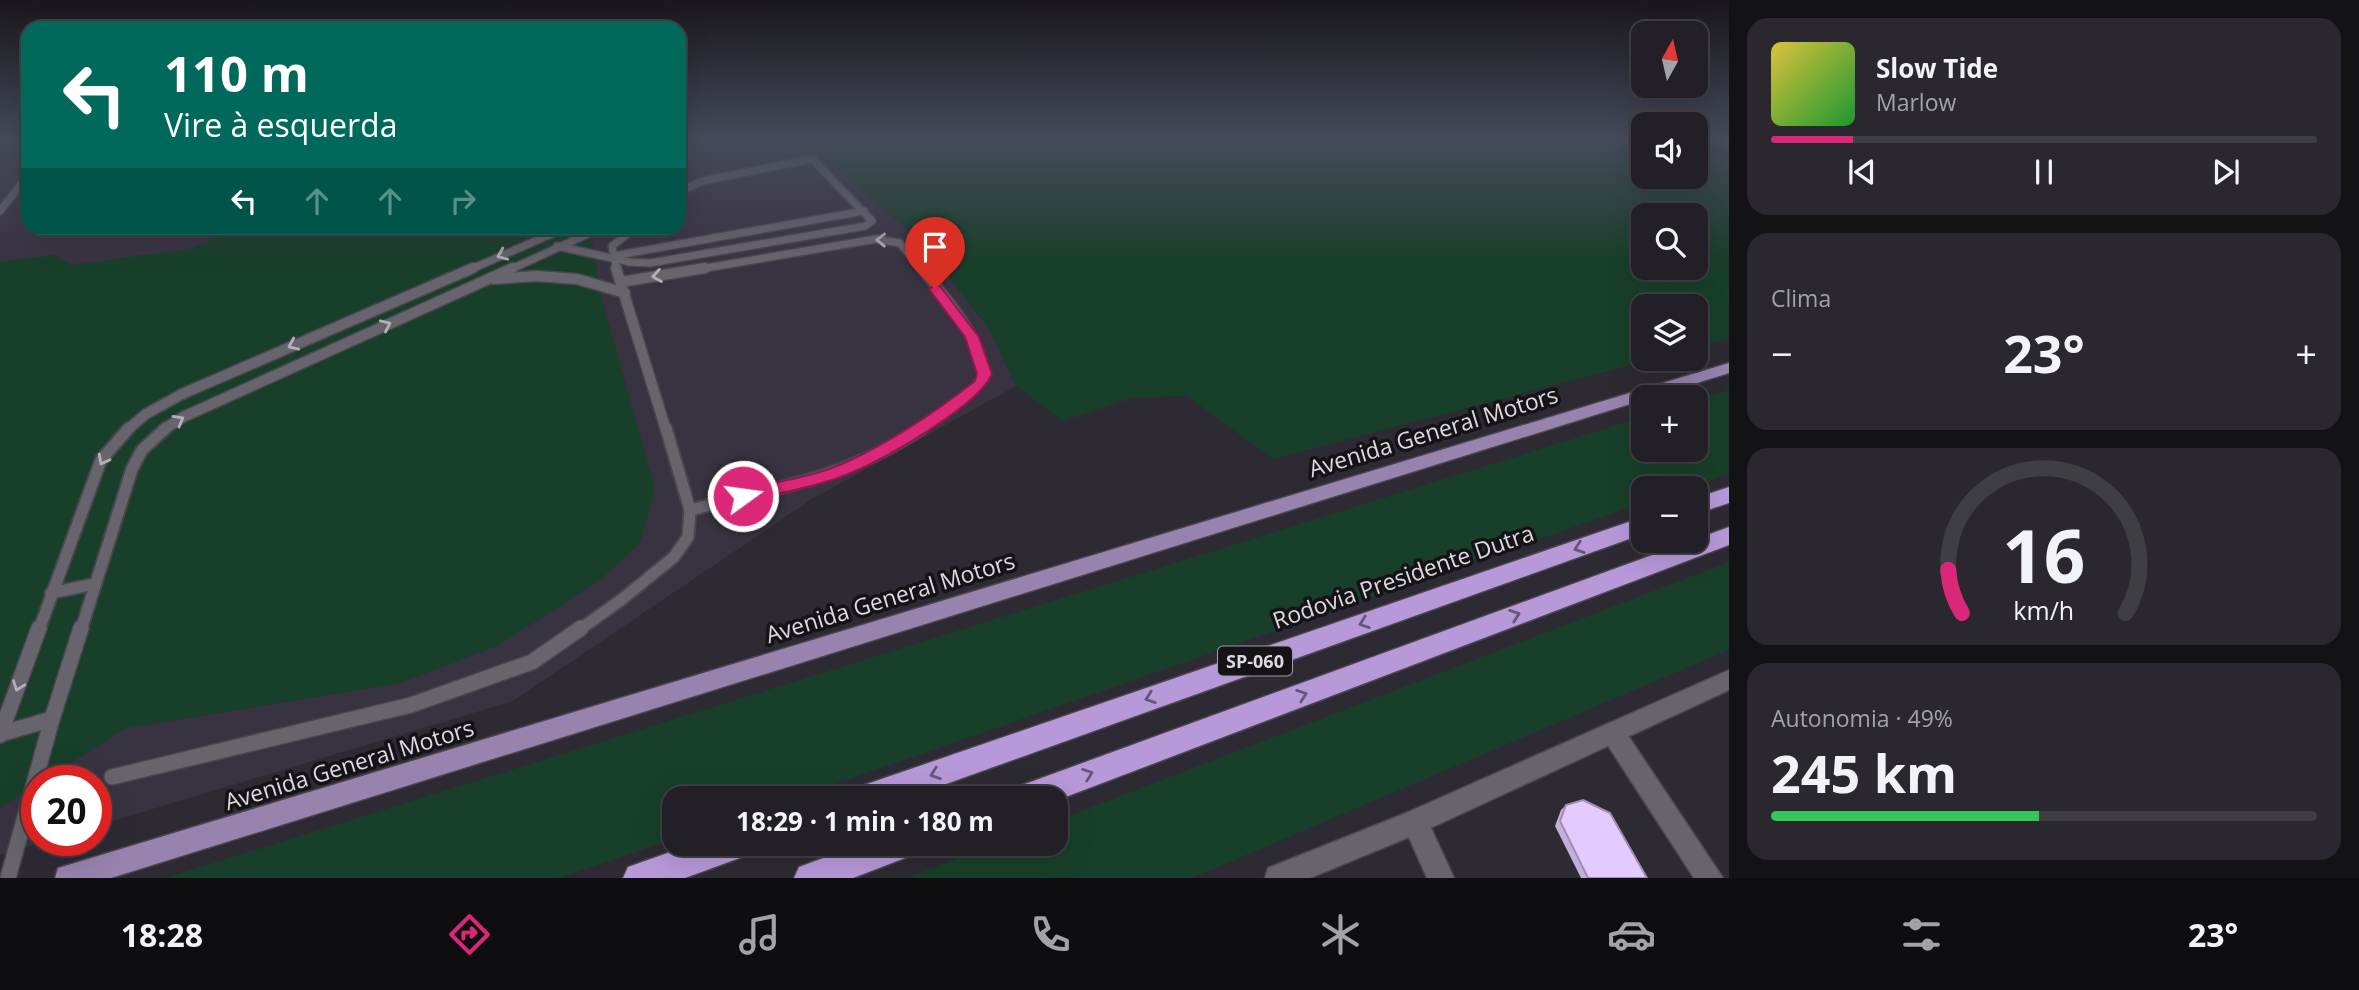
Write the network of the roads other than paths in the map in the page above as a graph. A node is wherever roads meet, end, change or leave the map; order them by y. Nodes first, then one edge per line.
1 (702, 181) edge
2 (833, 181) edge
3 (21, 183) edge
4 (686, 189) edge
5 (11, 195) junction
6 (0, 196) edge
7 (0, 211) edge
8 (864, 211) junction
9 (549, 235) edge
10 (586, 235) edge
11 (626, 235) edge
12 (540, 239) junction
13 (559, 247) junction
14 (613, 257) junction
15 (485, 280) junction
16 (623, 287) junction
17 (408, 294) junction
18 (427, 306) junction
19 (1729, 368) edge
20 (1729, 495) edge
21 (1708, 502) edge
22 (690, 510) junction
23 (1631, 529) edge
24 (1729, 536) edge
25 (93, 584) junction
26 (51, 593) junction
27 (1729, 680) edge
28 (52, 719) junction
29 (1613, 733) junction
30 (0, 735) edge
31 (112, 777) dead end
32 (901, 786) edge
33 (1056, 786) edge
34 (1415, 822) junction
35 (702, 856) edge
36 (870, 856) edge
37 (8, 878) edge
38 (68, 878) edge
39 (639, 878) edge
40 (810, 878) edge
41 (1278, 878) edge
42 (1441, 878) edge
43 (1710, 878) edge

1 - 4 lane
2 - 8 lane
3 - 5 lane
5 - 6 lane
5 - 7 lane
8 - 14 lane
8 - 14 lane
9 - 12 lane
10 - 13 lane
11 - 14 lane
12 - 13 lane
12 -> 17 lane
13 - 14 lane
13 - 15 lane
14 - 16 lane
15 - 16 lane
15 - 18 lane
16 - 22 lane
22 -> 16 lane
17 - 18 lane
17 -> 26 lane
25 -> 18 lane
19 - 38 main road, Avenida General Motors
20 - 21 highway
22 - 31 lane
23 -> 32 highway, Rodovia Presidente Dutra / SP-060
33 -> 24 highway, SP-060
25 - 26 lane
25 - 28 lane
26 -> 30 lane
27 - 29 street
28 - 30 lane
28 - 37 lane
29 - 34 street
29 - 43 street
34 - 41 street
34 - 42 street
35 - 39 highway
36 - 40 highway

